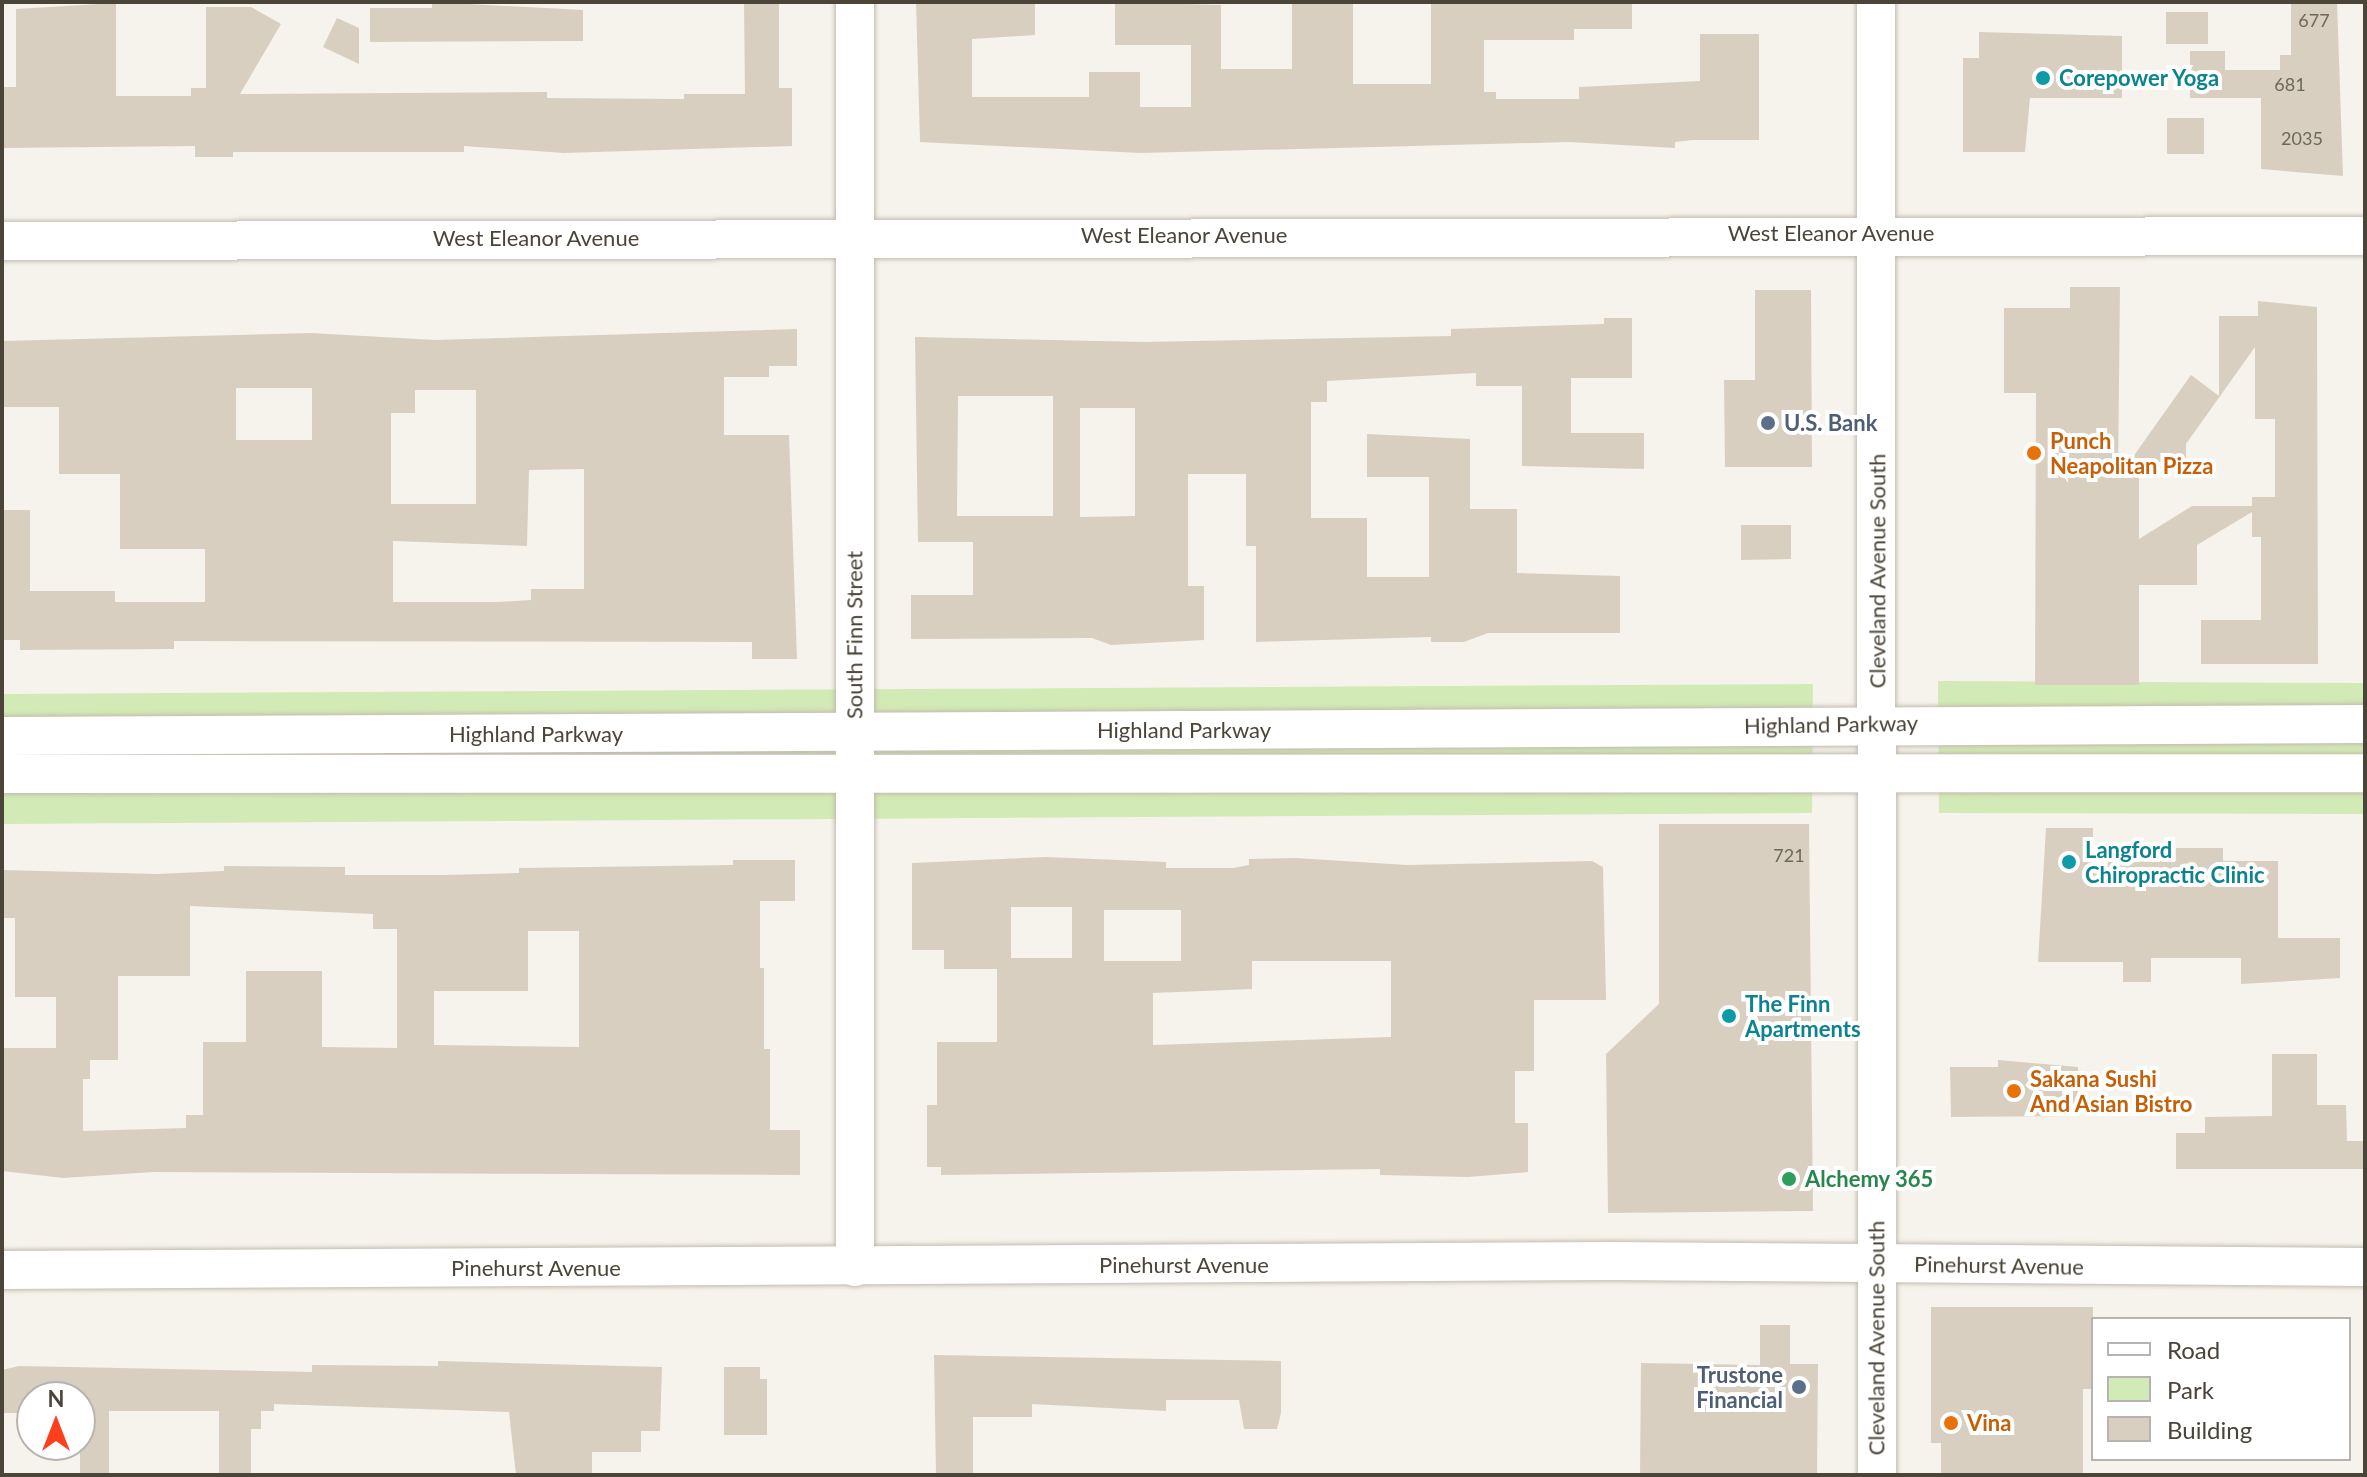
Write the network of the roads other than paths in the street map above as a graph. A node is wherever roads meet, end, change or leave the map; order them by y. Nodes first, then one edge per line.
1 (855, 2) edge
2 (1876, 2) edge
3 (1876, 232) junction
4 (2365, 236) edge
5 (854, 237) junction
6 (2, 241) edge
7 (1877, 722) junction
8 (2365, 724) edge
9 (854, 733) junction
10 (2, 736) edge
11 (854, 773) junction
12 (2365, 773) edge
13 (2, 774) edge
14 (1878, 774) junction
15 (1875, 1263) junction
16 (855, 1267) junction
17 (2365, 1267) edge
18 (2, 1270) edge
19 (1877, 1475) edge

1 - 5 street, South Finn Street
2 - 3 street, Cleveland Avenue South
3 - 4 street, West Eleanor Avenue
3 - 5 street, West Eleanor Avenue
3 - 7 street, Cleveland Avenue South
5 - 6 street, West Eleanor Avenue
5 - 9 street, South Finn Street
7 - 8 street, Highland Parkway
7 - 9 street, Highland Parkway
7 - 14 street, Cleveland Avenue South
9 - 10 street, Highland Parkway
9 - 11 street, South Finn Street
11 - 13 street, Highland Parkway
11 - 14 street, Highland Parkway
11 - 16 street, South Finn Street
12 - 14 street, Highland Parkway
14 - 15 street, Cleveland Avenue South
15 - 16 street, Pinehurst Avenue
15 - 17 street, Pinehurst Avenue
15 - 19 street, Cleveland Avenue South
16 - 18 street, Pinehurst Avenue

